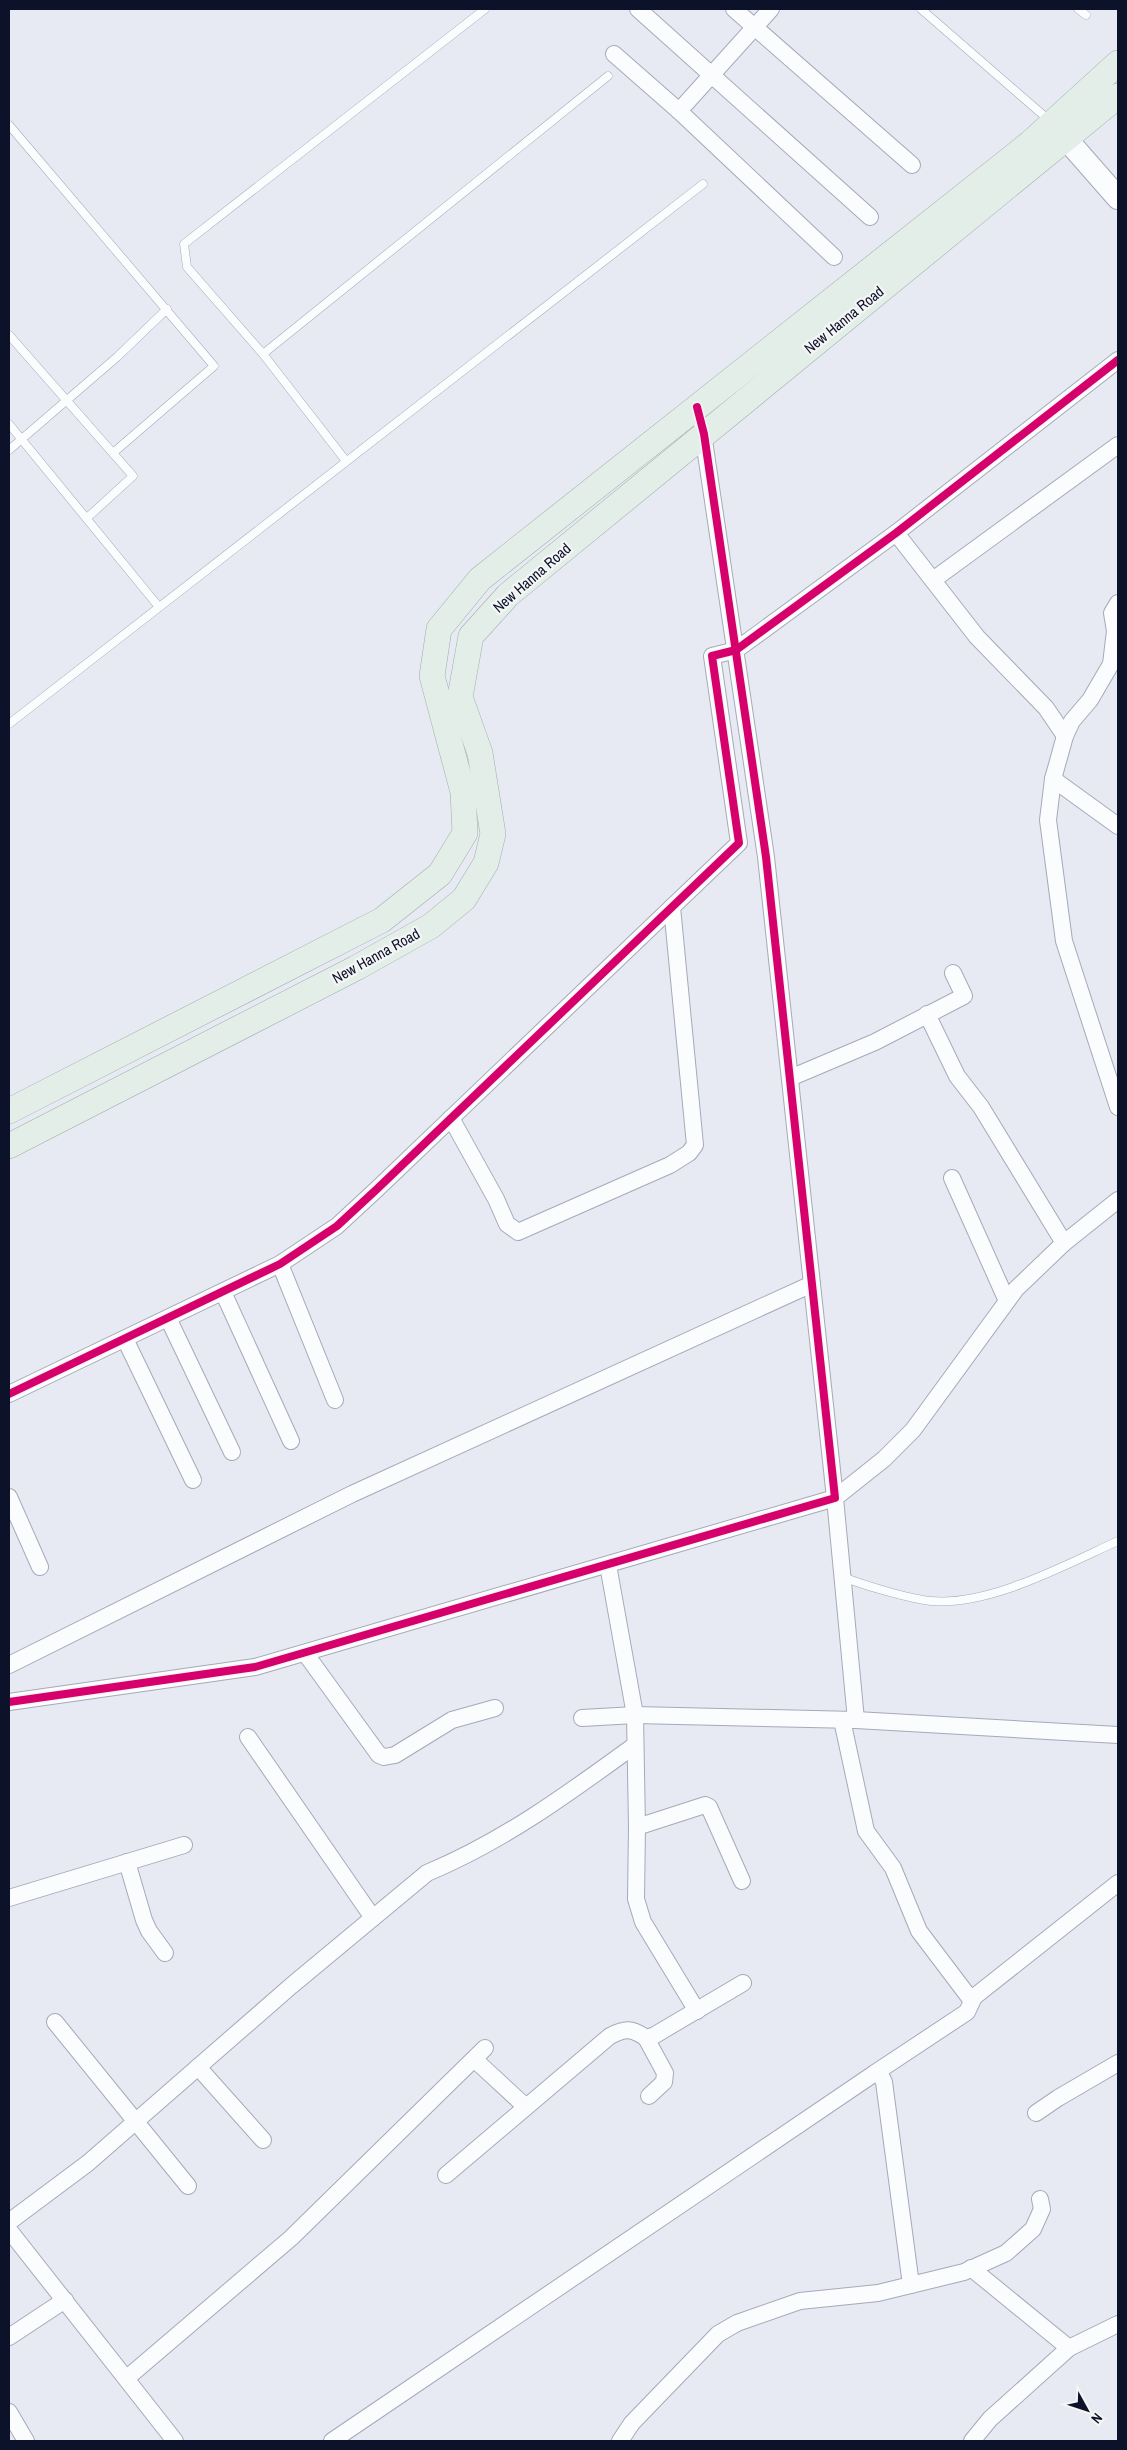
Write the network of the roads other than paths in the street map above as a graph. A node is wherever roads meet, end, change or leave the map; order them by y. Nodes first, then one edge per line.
1 (485, 9) edge
2 (638, 9) edge
3 (734, 9) edge
4 (771, 9) edge
5 (921, 9) edge
6 (1078, 9) edge
7 (1086, 15) dead end
8 (754, 28) junction
9 (614, 54) dead end
10 (1118, 63) edge
11 (712, 74) junction
12 (608, 76) dead end
13 (1118, 96) edge
14 (679, 111) junction
15 (9, 125) edge
16 (1059, 131) junction
17 (912, 165) dead end
18 (703, 184) dead end
19 (1118, 198) edge
20 (870, 217) dead end
21 (834, 257) dead end
22 (167, 309) junction
23 (9, 335) edge
24 (262, 354) junction
25 (1118, 360) edge
26 (67, 400) junction
27 (697, 407) junction
28 (9, 424) edge
29 (704, 434) junction
30 (22, 440) junction
31 (1118, 445) edge
32 (9, 450) edge
33 (113, 453) junction
34 (346, 462) junction
35 (87, 518) junction
36 (896, 533) junction
37 (933, 580) junction
38 (1118, 603) edge
39 (159, 607) junction
40 (736, 650) junction
41 (9, 724) edge
42 (1065, 736) junction
43 (1053, 779) junction
44 (1118, 824) edge
45 (672, 907) junction
46 (953, 973) dead end
47 (927, 1014) junction
48 (790, 1078) junction
49 (1118, 1107) edge
50 (9, 1111) edge
51 (451, 1118) junction
52 (9, 1146) edge
53 (952, 1178) dead end
54 (1118, 1200) edge
55 (1064, 1243) junction
56 (280, 1264) junction
57 (812, 1284) junction
58 (223, 1292) junction
59 (1007, 1301) junction
60 (168, 1318) junction
61 (125, 1339) junction
62 (9, 1394) edge
63 (335, 1400) dead end
64 (291, 1441) dead end
65 (232, 1452) dead end
66 (193, 1480) dead end
67 (9, 1497) edge
68 (835, 1498) junction
69 (1118, 1541) edge
70 (608, 1565) junction
71 (40, 1567) dead end
72 (843, 1577) junction
73 (305, 1653) junction
74 (9, 1665) edge
75 (9, 1702) edge
76 (495, 1708) dead end
77 (634, 1714) junction
78 (582, 1718) dead end
79 (849, 1720) junction
80 (1118, 1734) edge
81 (248, 1737) dead end
82 (636, 1745) junction
83 (637, 1827) junction
84 (184, 1845) dead end
85 (127, 1862) junction
86 (742, 1881) dead end
87 (1118, 1883) edge
88 (1118, 1888) edge
89 (9, 1898) edge
90 (1118, 1900) edge
91 (373, 1918) junction
92 (166, 1953) dead end
93 (743, 1983) dead end
94 (972, 2001) junction
95 (697, 2011) junction
96 (55, 2022) dead end
97 (646, 2038) junction
98 (1118, 2063) edge
99 (198, 2067) junction
100 (875, 2073) junction
101 (649, 2096) dead end
102 (526, 2107) junction
103 (1036, 2113) dead end
104 (136, 2121) junction
105 (263, 2140) dead end
106 (446, 2175) dead end
107 (188, 2186) dead end
108 (1040, 2200) dead end
109 (9, 2222) edge
110 (9, 2230) edge
111 (971, 2268) junction
112 (911, 2285) junction
113 (65, 2300) junction
114 (1118, 2324) edge
115 (9, 2337) edge
116 (1069, 2348) junction
117 (126, 2378) junction
118 (9, 2412) edge
119 (26, 2441) edge
120 (175, 2441) edge
121 (332, 2441) edge
122 (620, 2441) edge
123 (972, 2441) edge

1 - 24 lane
2 - 11 street
3 - 8 street
4 - 8 street
5 - 16 lane
6 - 7 lane
8 - 11 street
8 - 17 street
9 - 14 street
10 - 16 main road, New Hanna Road
11 - 14 street
11 - 20 street
12 - 24 lane
13 - 16 main road, New Hanna Road
14 - 21 street
15 - 22 lane
16 - 19 street
16 - 27 main road, New Hanna Road
16 - 29 main road, New Hanna Road
18 - 34 lane
22 - 26 lane
22 - 33 lane
23 - 26 lane
24 - 34 lane
25 - 36 street
26 - 30 lane
26 - 33 lane
27 - 29 street
27 - 50 main road, New Hanna Road
28 - 30 lane
29 - 40 street
29 - 52 main road, New Hanna Road
30 - 32 lane
30 - 35 lane
31 - 37 street
33 - 35 lane
34 - 39 lane
35 - 39 lane
36 - 37 street
36 - 40 street
37 - 42 street
38 - 42 street
39 - 41 lane
40 - 45 street
40 - 48 street
42 - 43 street
43 - 44 street
43 - 49 street
45 - 51 street
45 - 51 street
46 - 47 street
47 - 48 street
47 - 55 street
48 - 57 street
51 - 56 street
53 - 59 street
54 - 55 street
55 - 59 street
56 - 58 street
56 - 63 street
57 - 68 street
57 - 74 street
58 - 60 street
58 - 64 street
59 - 68 street
60 - 61 street
60 - 65 street
61 - 62 street
61 - 66 street
67 - 71 street
68 - 70 street
68 - 72 street
69 - 72 lane
70 - 73 street
70 - 77 street
72 - 79 street
73 - 75 street
73 - 76 street
77 - 78 street
77 - 79 street
77 - 82 street
79 - 80 street
79 - 94 street
81 - 91 street
82 - 83 street
82 - 91 street
83 - 86 street
83 - 95 street
84 - 85 street
85 - 89 street
85 - 92 street
87 - 94 street
88 - 90 street
91 - 99 street
93 - 95 street
94 - 100 street
95 - 97 street
96 - 104 street
97 - 101 street
97 - 102 street
98 - 103 street
99 - 104 street
99 - 105 street
100 - 112 street
100 - 121 street
102 - 106 street
102 - 117 street
104 - 107 street
104 - 109 street
108 - 111 street
110 - 113 street
111 - 112 street
111 - 116 street
112 - 122 street
113 - 115 street
113 - 117 street
114 - 116 street
116 - 123 street
117 - 120 street
118 - 119 street

